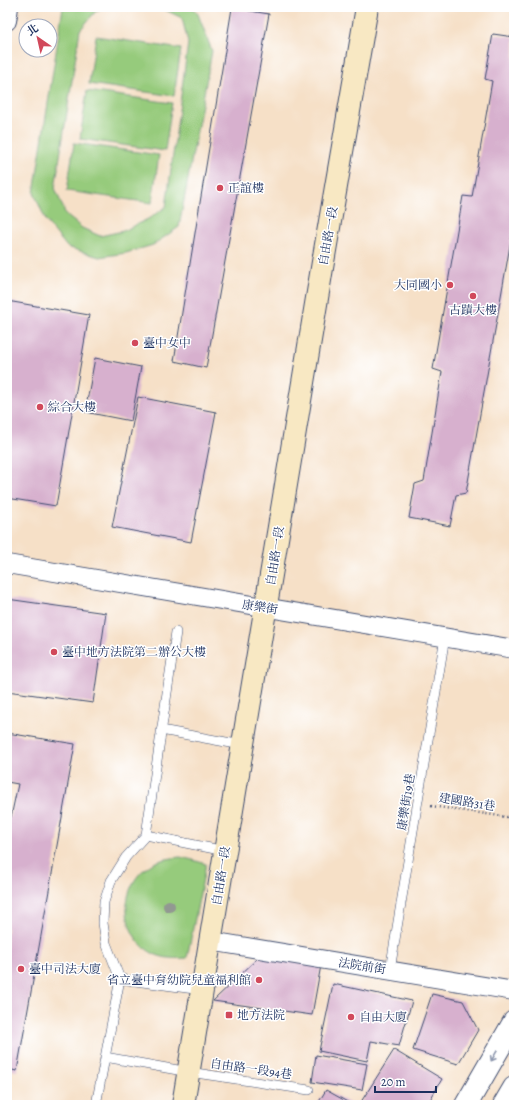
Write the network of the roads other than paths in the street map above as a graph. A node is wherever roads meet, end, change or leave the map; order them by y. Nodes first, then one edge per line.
1 (9, 7) edge
2 (367, 7) edge
3 (7, 21) edge
4 (7, 564) edge
5 (266, 608) junction
6 (176, 632) dead end
7 (445, 637) junction
8 (514, 649) edge
9 (161, 730) junction
10 (243, 745) junction
11 (146, 835) junction
12 (225, 851) junction
13 (210, 941) junction
14 (390, 970) junction
15 (120, 979) junction
16 (202, 990) junction
17 (514, 991) edge
18 (514, 1022) edge
19 (105, 1057) junction
20 (189, 1072) junction
21 (514, 1088) edge
22 (309, 1090) dead end
23 (96, 1105) edge
24 (183, 1105) edge
25 (466, 1105) edge
26 (504, 1105) edge

1 - 3 street
2 - 5 main road, 自由路一段
4 - 5 street, 康樂街
5 - 7 street, 康樂街
5 - 10 main road, 自由路一段
6 - 9 lane
7 - 8 street, 康樂街
7 - 14 lane, 康樂街19巷
9 - 10 lane
9 - 11 lane
10 - 12 main road, 自由路一段
11 - 12 lane
11 - 15 lane
12 - 13 main road, 自由路一段
13 - 14 street, 法院前街
13 - 16 main road, 自由路一段
14 - 17 street, 法院前街
15 - 16 lane
15 - 19 lane
16 - 20 main road, 自由路一段
18 -> 25 street
19 - 20 lane, 自由路一段94巷
19 - 23 lane
20 - 22 lane, 自由路一段94巷
20 - 24 main road, 自由路一段
21 - 26 street

